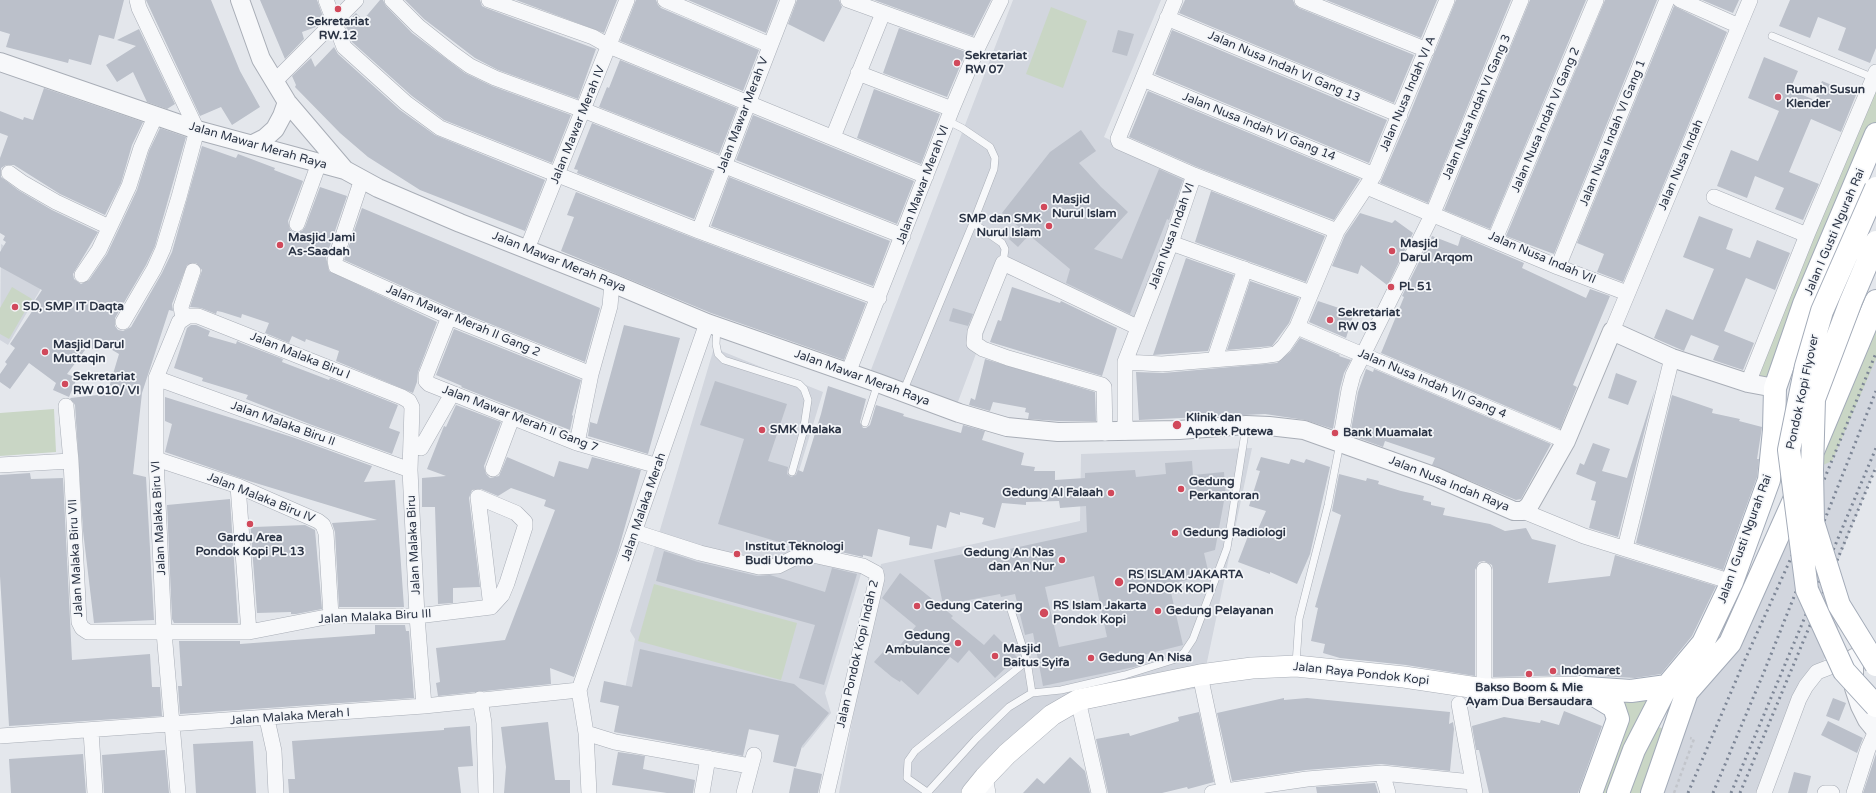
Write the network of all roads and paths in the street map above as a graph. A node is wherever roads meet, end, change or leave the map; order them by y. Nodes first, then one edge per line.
1 (137, 0) edge
2 (240, 0) edge
3 (326, 0) edge
4 (356, 0) edge
5 (392, 0) edge
6 (489, 0) edge
7 (627, 0) edge
8 (665, 0) edge
9 (788, 0) edge
10 (848, 0) edge
11 (1001, 0) edge
12 (1175, 0) edge
13 (1302, 0) edge
14 (1447, 0) edge
15 (1521, 0) edge
16 (1596, 0) edge
17 (1667, 0) edge
18 (1680, 0) edge
19 (1750, 0) edge
20 (883, 13) junction
21 (1167, 18) junction
22 (333, 24) junction
23 (1739, 26) junction
24 (1772, 36) dead end
25 (770, 44) junction
26 (609, 46) junction
27 (978, 47) junction
28 (1427, 50) junction
29 (0, 62) edge
30 (858, 73) junction
31 (1875, 75) edge
32 (1143, 79) junction
33 (274, 81) junction
34 (287, 102) junction
35 (748, 102) junction
36 (583, 110) junction
37 (156, 115) junction
38 (950, 115) junction
39 (1400, 115) junction
40 (197, 130) junction
41 (1876, 134) edge
42 (833, 137) junction
43 (253, 144) junction
44 (319, 162) junction
45 (723, 166) junction
46 (345, 170) junction
47 (9, 173) dead end
48 (558, 175) junction
49 (1194, 175) junction
50 (926, 176) junction
51 (362, 179) junction
52 (1371, 181) junction
53 (1876, 188) edge
54 (1714, 197) dead end
55 (1433, 213) junction
56 (974, 223) junction
57 (297, 224) dead end
58 (109, 227) junction
59 (699, 230) junction
60 (1337, 231) junction
61 (1807, 235) junction
62 (902, 236) junction
63 (1496, 239) junction
64 (1876, 242) edge
65 (1171, 243) junction
66 (527, 249) junction
67 (1004, 263) junction
68 (1558, 267) junction
69 (1244, 269) junction
70 (193, 271) dead end
71 (82, 276) dead end
72 (612, 283) junction
73 (1311, 293) junction
74 (1628, 293) junction
75 (879, 298) junction
76 (1876, 301) edge
77 (1804, 304) junction
78 (449, 317) junction
79 (183, 318) junction
80 (123, 322) dead end
81 (712, 325) junction
82 (1137, 327) junction
83 (1297, 327) junction
84 (1612, 331) junction
85 (1792, 339) junction
86 (1860, 339) junction
87 (1364, 355) junction
88 (1215, 358) junction
89 (1672, 358) junction
90 (1125, 362) junction
91 (1848, 366) junction
92 (848, 373) junction
93 (591, 374) junction
94 (156, 378) junction
95 (878, 383) junction
96 (1748, 383) junction
97 (1775, 388) junction
98 (903, 392) junction
99 (452, 394) junction
100 (66, 406) dead end
101 (412, 407) joint
102 (512, 418) junction
103 (865, 423) dead end
104 (1246, 426) junction
105 (1125, 432) junction
106 (1105, 433) junction
107 (1566, 441) junction
108 (1340, 442) junction
109 (577, 443) junction
110 (421, 448) dead end
111 (156, 459) junction
112 (71, 461) junction
113 (0, 465) edge
114 (658, 466) junction
115 (493, 469) dead end
116 (410, 470) junction
117 (792, 472) dead end
118 (238, 486) junction
119 (1523, 510) junction
120 (635, 532) junction
121 (1625, 548) junction
122 (1484, 570) dead end
123 (1732, 582) junction
124 (491, 607) junction
125 (1011, 610) dead end
126 (331, 616) junction
127 (417, 616) junction
128 (164, 632) junction
129 (249, 632) junction
130 (1876, 652) edge
131 (1854, 658) junction
132 (1027, 661) junction
133 (1876, 665) edge
134 (1296, 666) junction
135 (1200, 675) junction
136 (1667, 686) junction
137 (1581, 687) junction
138 (1484, 689) junction
139 (579, 690) junction
140 (1032, 693) junction
141 (480, 699) junction
142 (1078, 700) junction
143 (1459, 704) dead end
144 (424, 706) junction
145 (1876, 706) edge
146 (267, 719) junction
147 (173, 725) junction
148 (91, 731) junction
149 (1876, 731) edge
150 (586, 733) junction
151 (0, 736) edge
152 (708, 758) junction
153 (1382, 774) junction
154 (986, 785) edge
155 (1308, 786) edge
156 (1474, 787) edge
157 (927, 792) edge
158 (1221, 792) edge
159 (1767, 792) edge
160 (95, 793) edge
161 (178, 793) edge
162 (276, 793) edge
163 (486, 793) edge
164 (589, 793) edge
165 (702, 793) edge
166 (744, 793) edge
167 (827, 793) edge
168 (972, 793) edge
169 (1099, 793) edge
170 (1388, 793) edge
171 (1591, 793) edge
172 (1618, 793) edge
173 (1652, 793) edge
174 (1825, 793) edge
175 (1832, 793) edge
176 (1854, 793) edge

1 - 40 street
2 - 33 street
3 - 22 street
4 - 22 street
5 - 36 street
6 - 26 street
7 - 26 street, Jalan Mawar Merah IV
8 - 25 street
9 - 25 street, Jalan Mawar Merah V
10 - 20 street
11 - 27 street, Jalan Mawar Merah VI
12 - 21 street, Jalan Nusa Indah VI
13 - 28 street
14 - 28 street, Jalan Nusa Indah VI A
15 - 55 street, Jalan Nusa Indah VI Gang 3
16 - 63 street, Jalan Nusa Indah VI Gang 2
17 - 68 street, Jalan Nusa Indah VI Gang 1
18 - 23 street
19 - 23 street, Jalan Nusa Indah
20 - 27 street
20 - 30 street
21 - 32 street, Jalan Nusa Indah VI
21 - 39 street, Jalan Nusa Indah VI Gang 13
22 - 33 street
22 - 48 street
23 - 74 street, Jalan Nusa Indah
24 - 31 lane
25 - 35 street, Jalan Mawar Merah V
26 - 35 street
26 - 36 street, Jalan Mawar Merah IV
27 - 38 street, Jalan Mawar Merah VI
28 - 39 street, Jalan Nusa Indah VI A
29 - 37 street, Jalan Mawar Merah Raya
30 - 38 street
30 - 42 street
31 - 61 street
32 - 49 street, Jalan Nusa Indah VI
32 - 52 street, Jalan Nusa Indah VI Gang 14
33 - 34 street
34 - 43 street
34 - 46 street
35 - 42 street
35 - 45 street, Jalan Mawar Merah V
36 - 45 street
36 - 48 street, Jalan Mawar Merah IV
37 - 40 street, Jalan Mawar Merah Raya
37 - 58 street
38 - 50 street, Jalan Mawar Merah VI
38 - 56 lane
39 - 52 street, Jalan Nusa Indah VI A
40 - 43 street, Jalan Mawar Merah Raya
40 - 80 street
41 - 77 main road, Jalan I Gusti Ngurah Rai
42 - 50 street
43 - 44 street, Jalan Mawar Merah Raya
44 - 46 street, Jalan Mawar Merah Raya
44 - 57 street
45 - 59 street, Jalan Mawar Merah V
45 - 62 street
46 - 51 street, Jalan Mawar Merah Raya
47 - 58 street
48 - 59 street
48 - 66 street, Jalan Mawar Merah IV
49 - 60 street
49 - 65 street, Jalan Nusa Indah VI
50 - 62 street, Jalan Mawar Merah VI
51 - 66 street, Jalan Mawar Merah Raya
51 - 78 street, Jalan Mawar Merah II Gang 2
52 - 55 street, Jalan Nusa Indah VII
52 - 60 street, Jalan Nusa Indah VI A
53 - 145 main road, Pondok Kopi Flyover, bridge
54 - 61 street
55 - 63 street, Jalan Nusa Indah VII
55 - 87 street, Jalan Nusa Indah VI Gang 3
56 - 67 lane
56 - 98 lane
58 - 71 street
59 - 75 street
60 - 73 street, Jalan Nusa Indah VI A
61 - 96 street
62 - 75 street, Jalan Mawar Merah VI
63 - 68 street, Jalan Nusa Indah VII
64 - 133 main road, Pondok Kopi Flyover, bridge
65 - 69 street
65 - 82 street, Jalan Nusa Indah VI
66 - 72 street, Jalan Mawar Merah Raya
67 - 82 street
67 - 106 street
68 - 74 street, Jalan Nusa Indah VII
69 - 73 street
69 - 88 street
70 - 79 street
72 - 81 street, Jalan Mawar Merah Raya
72 - 93 street
73 - 83 street, Jalan Nusa Indah VI A
74 - 84 street, Jalan Nusa Indah
75 - 92 street, Jalan Mawar Merah VI
76 - 86 main road, Jalan I Gusti Ngurah Rai
77 - 85 main road, Jalan I Gusti Ngurah Rai
77 - 86 main road
78 - 93 street, Jalan Mawar Merah II Gang 2
78 - 99 street, Jalan Mawar Merah II Gang 7
79 - 94 street, Jalan Malaka Biru VI
79 - 101 street, Jalan Malaka Biru I
81 - 92 street, Jalan Mawar Merah Raya
81 - 114 street, Jalan Malaka Merah
81 - 117 lane
82 - 90 street, Jalan Nusa Indah VI
83 - 87 street, Jalan Nusa Indah VII Gang 4
83 - 88 street, Jalan Nusa Indah VI A
84 - 89 street
84 - 107 street, Jalan Nusa Indah Raya
85 - 91 main road
85 - 97 main road, Jalan I Gusti Ngurah Rai
86 - 91 main road, Jalan I Gusti Ngurah Rai
87 - 107 street, Jalan Nusa Indah VII Gang 4
87 - 108 street, Jalan Nusa Indah VI Gang 3
88 - 90 street, Jalan Nusa Indah VI A
89 - 96 street
89 - 121 street
90 - 105 street, Jalan Nusa Indah VI
91 - 173 main road, Jalan I Gusti Ngurah Rai
92 - 95 street, Jalan Mawar Merah Raya
93 - 109 street
94 - 111 street, Jalan Malaka Biru VI
94 - 116 street, Jalan Malaka Biru II
95 - 98 street, Jalan Mawar Merah Raya
95 - 103 lane
96 - 97 street
97 - 123 main road, Jalan I Gusti Ngurah Rai
98 - 106 street, Jalan Mawar Merah Raya
99 - 102 street, Jalan Mawar Merah II Gang 7
99 - 110 street
100 - 112 street, Jalan Malaka Biru VII
101 - 116 street, Jalan Malaka Biru
102 - 109 street, Jalan Mawar Merah II Gang 7
102 - 115 street
104 - 105 street, Jalan Nusa Indah Raya
104 - 108 street, Jalan Nusa Indah Raya
104 - 140 lane
105 - 106 street, Jalan Mawar Merah Raya
107 - 119 street, Jalan Nusa Indah Raya
108 - 119 street, Jalan Nusa Indah Raya
108 - 134 lane
109 - 114 street, Jalan Mawar Merah II Gang 7
111 - 118 street, Jalan Malaka Biru IV
111 - 128 street, Jalan Malaka Biru VI
112 - 113 street
112 - 128 street, Jalan Malaka Biru VII
114 - 120 street, Jalan Malaka Merah
116 - 127 street, Jalan Malaka Biru
118 - 126 street, Jalan Malaka Biru IV
118 - 129 street
119 - 121 street
120 - 139 street, Jalan Malaka Merah
120 - 167 street, Jalan Pondok Kopi Indah 2
121 - 123 street
122 - 138 street
123 - 136 main road, Jalan I Gusti Ngurah Rai
124 - 124 street
124 - 127 street, Jalan Malaka Biru III
125 - 132 lane
126 - 127 street, Jalan Malaka Biru III
126 - 129 street, Jalan Malaka Biru III
127 - 144 street, Jalan Malaka Biru
128 - 129 street, Jalan Malaka Biru III
128 - 147 street, Jalan Malaka Biru VI
130 - 131 street
131 - 149 street
131 - 159 street
132 - 140 lane
132 - 157 lane
134 - 135 main road, Jalan Raya Pondok Kopi
134 - 138 main road, Jalan Raya Pondok Kopi
135 - 142 main road, Jalan Raya Pondok Kopi
135 - 158 street
136 - 137 main road, Jalan Raya Pondok Kopi
136 - 172 main road, Jalan I Gusti Ngurah Rai
137 - 138 main road, Jalan Raya Pondok Kopi
137 - 171 main road
139 - 141 street, Jalan Malaka Merah I
139 - 150 street
140 - 157 lane
141 - 144 street, Jalan Malaka Merah I
141 - 163 street
142 - 154 main road, Jalan Raya Pondok Kopi
142 - 169 street
143 - 156 street
144 - 146 street, Jalan Malaka Merah I
146 - 147 street, Jalan Malaka Merah I
146 - 162 street
147 - 148 street, Jalan Malaka Merah I
147 - 161 street, Jalan Malaka Biru VI
148 - 151 street, Jalan Malaka Merah I
148 - 160 street
149 - 176 street
150 - 152 street
150 - 164 street
152 - 165 street
152 - 166 street
153 - 155 street
153 - 156 street
153 - 170 street
154 - 168 main road, Jalan Raya Pondok Kopi
155 - 158 street
174 - 175 street

